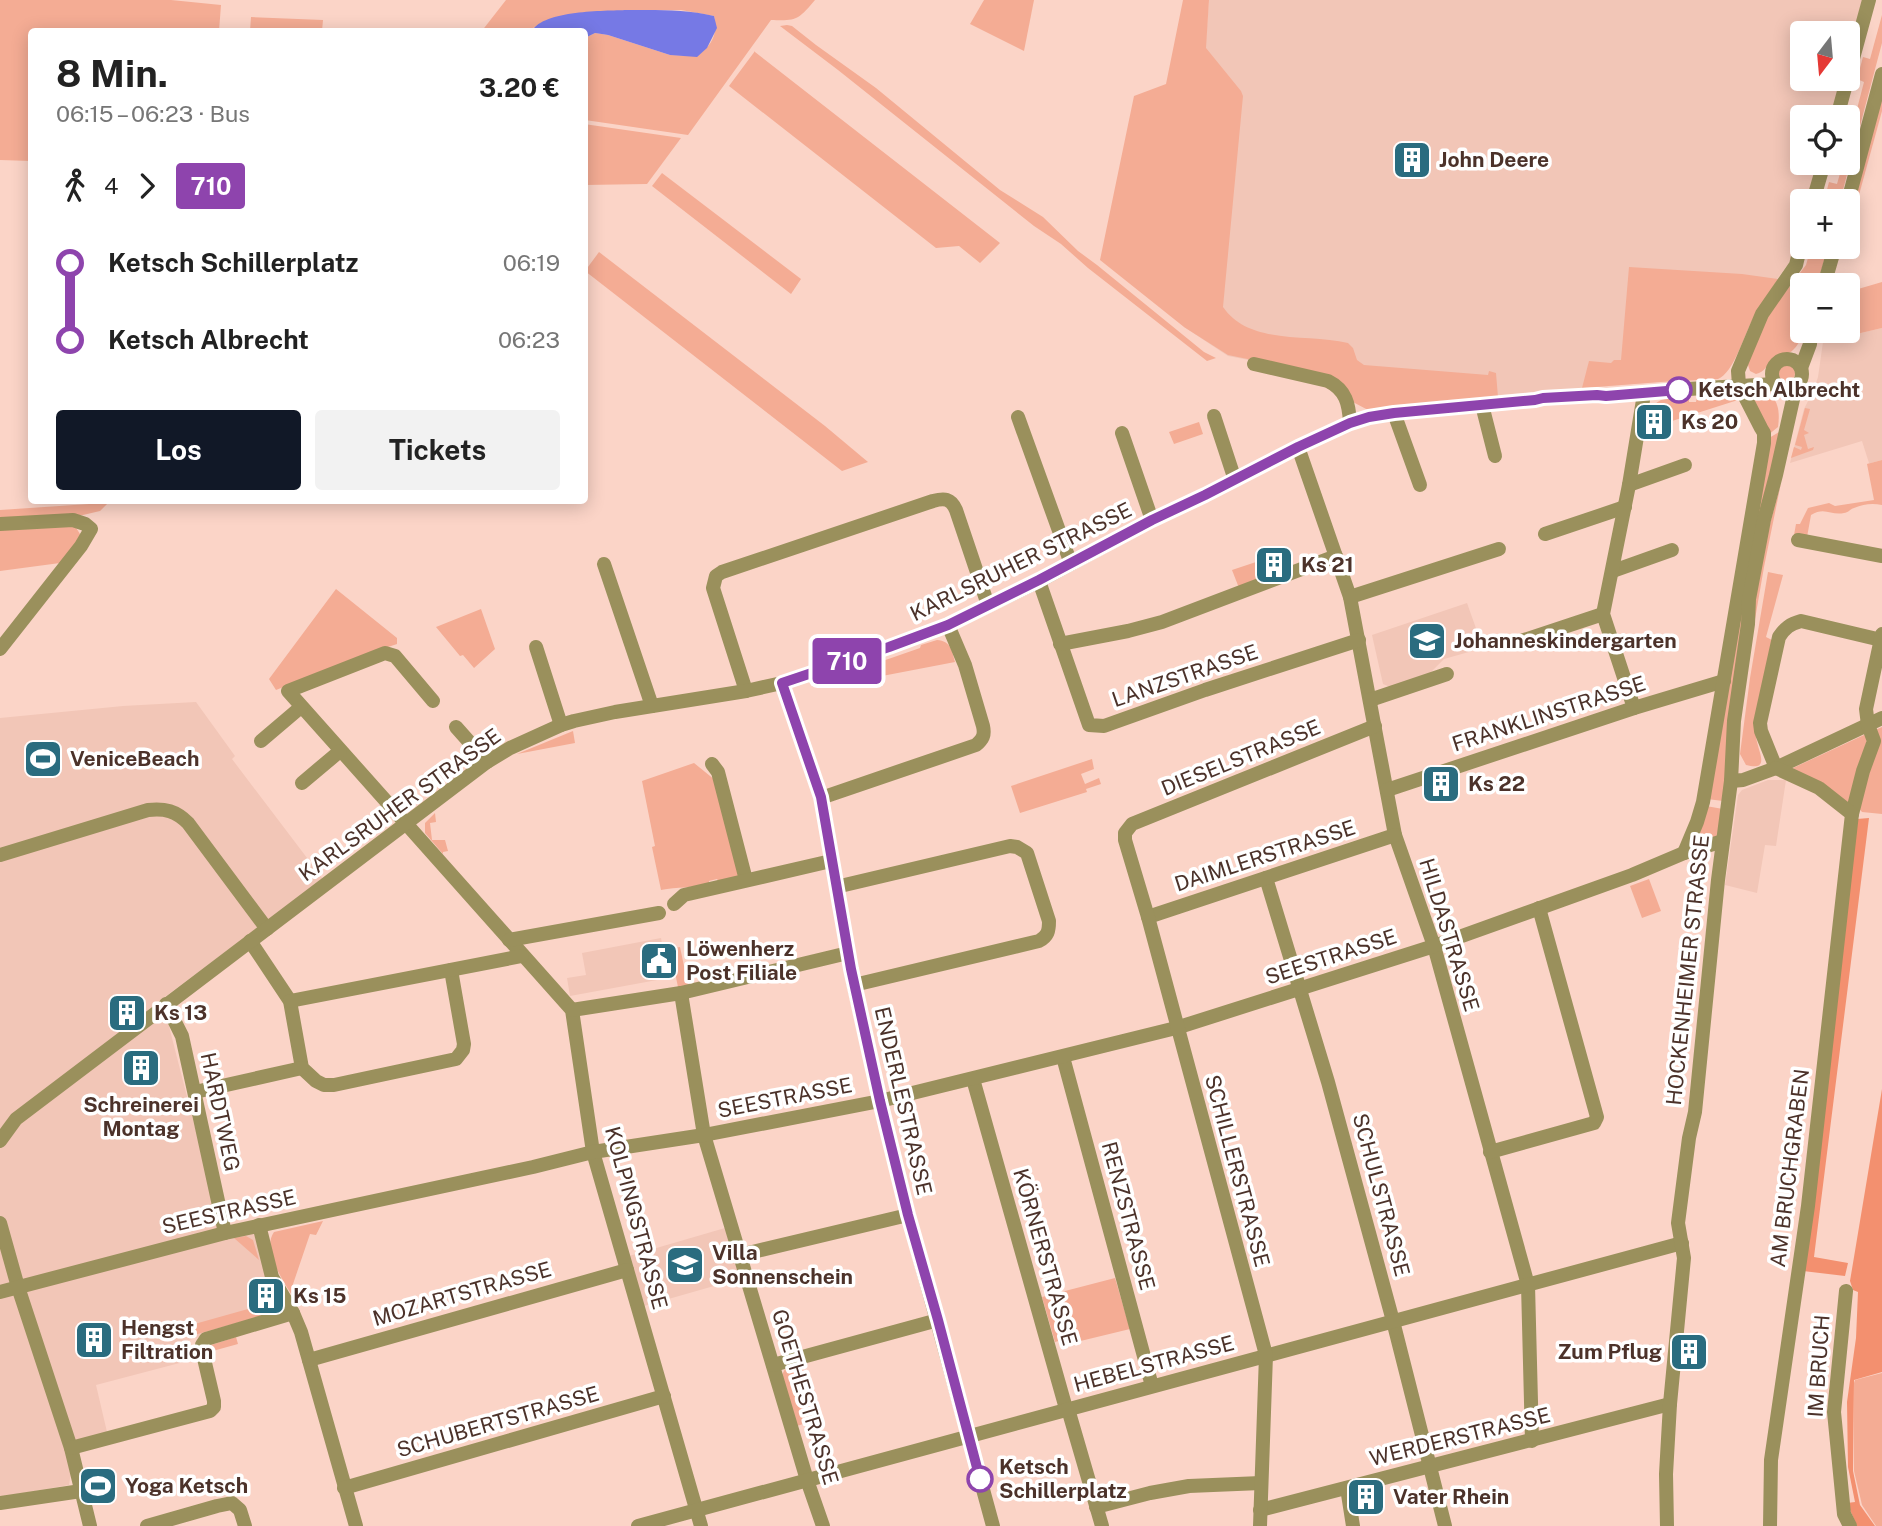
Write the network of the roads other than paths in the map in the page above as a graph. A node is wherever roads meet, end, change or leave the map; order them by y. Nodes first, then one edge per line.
1 (1869, 0) edge
2 (1882, 74) edge
3 (1841, 105) edge
4 (1851, 189) edge
5 (1797, 259) edge
6 (1803, 343) edge
7 (1810, 343) edge
8 (1788, 359) junction
9 (1254, 364) dead end
10 (1801, 368) junction
11 (1775, 380) junction
12 (1742, 385) junction
13 (1796, 386) junction
14 (1644, 394) junction
15 (1482, 405) junction
16 (1394, 413) junction
17 (1214, 416) dead end
18 (1018, 417) dead end
19 (1788, 421) junction
20 (1350, 423) junction
21 (1122, 433) dead end
22 (1298, 447) junction
23 (1495, 456) dead end
24 (1685, 465) dead end
25 (1235, 480) junction
26 (1420, 485) dead end
27 (1629, 485) junction
28 (1625, 507) junction
29 (1152, 520) junction
30 (0, 524) edge
31 (1545, 534) dead end
32 (1798, 540) dead end
33 (1499, 549) dead end
34 (1672, 551) dead end
35 (1336, 556) junction
36 (1882, 556) edge
37 (604, 564) dead end
38 (1071, 564) junction
39 (1613, 571) junction
40 (1039, 580) junction
41 (1350, 597) junction
42 (988, 605) junction
43 (1603, 614) junction
44 (948, 625) junction
45 (1881, 637) edge
46 (1359, 640) junction
47 (1521, 641) dead end
48 (1060, 644) junction
49 (536, 647) dead end
50 (0, 649) edge
51 (1447, 674) dead end
52 (1724, 681) junction
53 (782, 683) junction
54 (746, 691) junction
55 (1370, 700) junction
56 (433, 701) dead end
57 (652, 706) junction
58 (301, 707) junction
59 (1634, 708) junction
60 (1882, 718) edge
61 (561, 725) junction
62 (1868, 725) junction
63 (1375, 726) junction
64 (456, 727) dead end
65 (261, 741) dead end
66 (340, 751) junction
67 (487, 762) junction
68 (712, 764) dead end
69 (1776, 768) junction
70 (1731, 781) junction
71 (302, 783) dead end
72 (1387, 790) junction
73 (821, 797) junction
74 (1852, 814) junction
75 (405, 824) junction
76 (1125, 833) joint
77 (1395, 835) junction
78 (1723, 841) junction
79 (1684, 853) junction
80 (0, 855) edge
81 (831, 860) junction
82 (1266, 878) junction
83 (746, 880) junction
84 (836, 887) junction
85 (674, 904) dead end
86 (1539, 908) junction
87 (659, 913) dead end
88 (1147, 917) junction
89 (267, 929) junction
90 (509, 940) junction
91 (250, 941) junction
92 (1434, 946) junction
93 (848, 953) junction
94 (522, 956) junction
95 (452, 970) junction
96 (854, 985) junction
97 (1301, 989) junction
98 (681, 993) junction
99 (290, 1000) junction
100 (166, 1004) junction
101 (572, 1010) junction
102 (1176, 1028) junction
103 (1063, 1057) junction
104 (302, 1068) junction
105 (974, 1079) junction
106 (195, 1092) junction
107 (880, 1101) junction
108 (704, 1135) junction
109 (0, 1141) edge
110 (593, 1152) junction
111 (1490, 1152) junction
112 (908, 1215) junction
113 (0, 1223) edge
114 (259, 1225) junction
115 (225, 1233) junction
116 (1682, 1243) junction
117 (740, 1255) junction
118 (627, 1269) junction
119 (1528, 1284) junction
120 (19, 1287) junction
121 (0, 1292) edge
122 (1846, 1292) dead end
123 (293, 1313) junction
124 (938, 1320) junction
125 (1393, 1321) junction
126 (1266, 1355) junction
127 (309, 1360) junction
128 (773, 1366) junction
129 (1152, 1386) junction
130 (664, 1396) junction
131 (1670, 1404) junction
132 (1068, 1409) junction
133 (969, 1435) junction
134 (1532, 1441) junction
135 (71, 1448) junction
136 (1429, 1466) junction
137 (807, 1480) junction
138 (1261, 1483) junction
139 (344, 1488) junction
140 (1347, 1488) junction
141 (81, 1491) junction
142 (0, 1503) edge
143 (1096, 1507) junction
144 (696, 1510) junction
145 (1261, 1510) junction
146 (90, 1526) edge
147 (147, 1526) edge
148 (245, 1526) edge
149 (356, 1526) edge
150 (638, 1526) edge
151 (701, 1526) edge
152 (823, 1526) edge
153 (993, 1526) edge
154 (1102, 1526) edge
155 (1260, 1526) edge
156 (1353, 1526) edge
157 (1445, 1526) edge
158 (1667, 1526) edge
159 (1770, 1526) edge
160 (1850, 1526) edge

1 - 3 street
2 - 4 street
5 - 12 street
6 - 8 street
7 - 10 street
8 - 10 street
8 - 11 street
9 - 20 street
10 - 13 street
11 - 12 street, KARLSRUHER STRASSE
11 - 13 street
11 - 19 street, HOCKENHEIMER STRASSE
12 - 14 street, KARLSRUHER STRASSE
12 - 52 street, HOCKENHEIMER STRASSE
13 - 19 street, HOCKENHEIMER STRASSE
14 - 15 street, KARLSRUHER STRASSE
14 - 27 street
15 - 16 street, KARLSRUHER STRASSE
15 - 23 street
16 - 20 street, KARLSRUHER STRASSE
16 - 26 street
17 - 25 street
18 - 38 street
19 - 70 street, HOCKENHEIMER STRASSE
20 - 22 street, KARLSRUHER STRASSE
21 - 29 street
22 - 25 street, KARLSRUHER STRASSE
22 - 35 street, HILDASTRASSE
24 - 27 street
25 - 29 street, KARLSRUHER STRASSE
27 - 28 street
28 - 31 street
28 - 39 street
29 - 38 street, KARLSRUHER STRASSE
30 - 50 street
32 - 36 street
33 - 41 street
34 - 39 street
35 - 41 street, HILDASTRASSE
35 - 48 street
37 - 57 street
38 - 40 street, KARLSRUHER STRASSE
39 - 43 street
40 - 42 street, KARLSRUHER STRASSE
40 - 48 street, LANZSTRASSE
41 - 46 street, HILDASTRASSE
42 - 44 street, KARLSRUHER STRASSE
42 - 54 street
43 - 47 street
43 - 59 street
44 - 53 street, KARLSRUHER STRASSE
44 - 73 street
45 - 62 street, AM BRUCHGRABEN
45 - 69 street
46 - 48 street, LANZSTRASSE
46 - 55 street, HILDASTRASSE
49 - 61 street
51 - 55 street
52 - 59 street, FRANKLINSTRASSE
52 - 79 street, HOCKENHEIMER STRASSE
53 - 54 street, KARLSRUHER STRASSE
53 - 73 street, ENDERLESTRASSE
54 - 57 street, KARLSRUHER STRASSE
55 - 63 street, HILDASTRASSE
56 - 58 street
57 - 61 street, KARLSRUHER STRASSE
58 - 65 street
58 - 66 street
59 - 72 street, FRANKLINSTRASSE
60 - 62 street
61 - 67 street, KARLSRUHER STRASSE
62 - 69 street
62 - 74 street, AM BRUCHGRABEN
63 - 72 street, HILDASTRASSE
63 - 76 street, DIESELSTRASSE
64 - 67 street
66 - 71 street
66 - 75 street
67 - 75 street, KARLSRUHER STRASSE
68 - 83 street
69 - 70 street
69 - 74 street
70 - 78 street, HOCKENHEIMER STRASSE
72 - 77 street, HILDASTRASSE
73 - 81 street, ENDERLESTRASSE
74 - 159 street, AM BRUCHGRABEN
75 - 89 street, KARLSRUHER STRASSE
75 - 90 street
76 - 88 street, SCHILLERSTRASSE
77 - 82 street, DAIMLERSTRASSE
77 - 92 street, HILDASTRASSE
78 - 79 street, SEESTRASSE
78 - 116 street, HOCKENHEIMER STRASSE
79 - 86 street, SEESTRASSE
80 - 89 street
81 - 83 street
81 - 84 street, ENDERLESTRASSE
82 - 88 street, DAIMLERSTRASSE
82 - 97 street, SCHULSTRASSE
83 - 85 street
84 - 93 street, ENDERLESTRASSE
84 - 96 street
86 - 92 street, SEESTRASSE
86 - 111 street
87 - 90 street
88 - 102 street, SCHILLERSTRASSE
89 - 91 street, KARLSRUHER STRASSE
90 - 94 street
91 - 99 street
91 - 100 street, KARLSRUHER STRASSE
92 - 97 street, SEESTRASSE
92 - 111 street, HILDASTRASSE
93 - 96 street, ENDERLESTRASSE
93 - 98 street
94 - 95 street
94 - 101 street
95 - 99 street
95 - 104 street
96 - 107 street, ENDERLESTRASSE
97 - 102 street, SEESTRASSE
97 - 125 street, SCHULSTRASSE
98 - 101 street
98 - 108 street, GOETHESTRASSE
99 - 104 street
100 - 106 street, HARDTWEG
100 - 109 street, KARLSRUHER STRASSE
101 - 110 street, KOLPINGSTRASSE
102 - 103 street, SEESTRASSE
102 - 126 street, SCHILLERSTRASSE
103 - 105 street, SEESTRASSE
103 - 129 street, RENZSTRASSE
104 - 106 street
105 - 107 street, SEESTRASSE
105 - 132 street, KÖRNERSTRASSE
106 - 115 street, HARDTWEG
107 - 108 street, SEESTRASSE
107 - 112 street, ENDERLESTRASSE
108 - 110 street, SEESTRASSE
108 - 117 street, GOETHESTRASSE
110 - 114 street, SEESTRASSE
110 - 118 street, KOLPINGSTRASSE
111 - 119 street, HILDASTRASSE
112 - 117 street
112 - 124 street, ENDERLESTRASSE
113 - 120 street
114 - 115 street, SEESTRASSE
114 - 123 street
115 - 120 street, SEESTRASSE
116 - 119 street, HEBELSTRASSE
116 - 131 street, HOCKENHEIMER STRASSE
117 - 128 street, GOETHESTRASSE
118 - 127 street, MOZARTSTRASSE
118 - 130 street, KOLPINGSTRASSE
119 - 125 street, HEBELSTRASSE
119 - 134 street, HILDASTRASSE
120 - 121 street, SEESTRASSE
120 - 135 street
122 - 160 street, IM BRUCH
123 - 127 street
123 - 135 street
124 - 128 street
124 - 133 street, ENDERLESTRASSE
125 - 126 street, HEBELSTRASSE
125 - 136 street, SCHULSTRASSE
126 - 129 street, HEBELSTRASSE
126 - 138 street, SCHILLERSTRASSE
127 - 139 street
128 - 137 street, GOETHESTRASSE
129 - 132 street, HEBELSTRASSE
130 - 139 street, SCHUBERTSTRASSE
130 - 144 street, KOLPINGSTRASSE
131 - 134 street, WERDERSTRASSE
131 - 158 street, HOCKENHEIMER STRASSE
132 - 133 street, HEBELSTRASSE
132 - 143 street, KÖRNERSTRASSE
133 - 137 street, HEBELSTRASSE
133 - 153 street, ENDERLESTRASSE
134 - 136 street, WERDERSTRASSE
135 - 141 street
136 - 140 street, WERDERSTRASSE
136 - 157 street, SCHULSTRASSE
137 - 144 street, HEBELSTRASSE
137 - 152 street, GOETHESTRASSE
138 - 143 street
138 - 145 street, SCHILLERSTRASSE
139 - 149 street
140 - 145 street, WERDERSTRASSE
140 - 156 street
141 - 142 street
141 - 146 street
143 - 154 street, KÖRNERSTRASSE
144 - 150 street, HEBELSTRASSE
144 - 151 street, KOLPINGSTRASSE
145 - 155 street, SCHILLERSTRASSE
147 - 148 street

